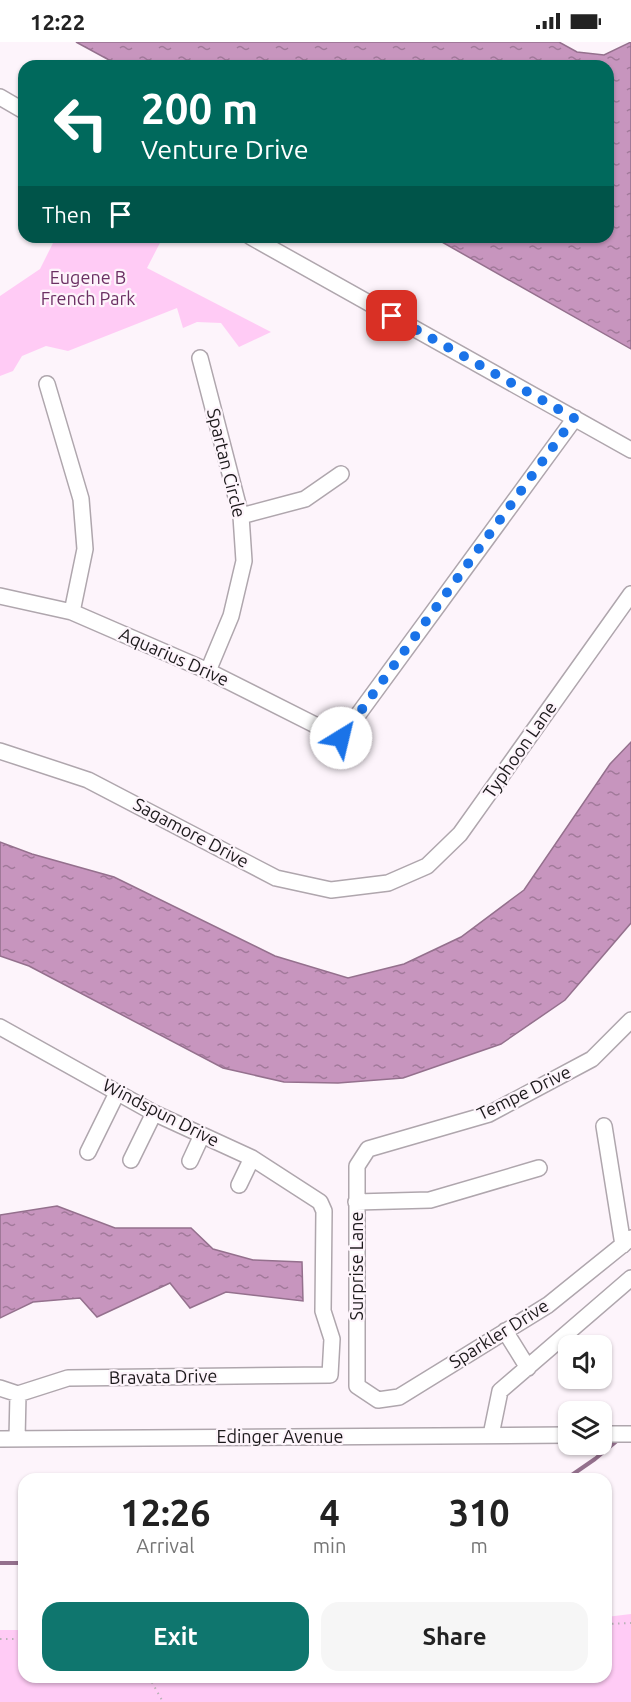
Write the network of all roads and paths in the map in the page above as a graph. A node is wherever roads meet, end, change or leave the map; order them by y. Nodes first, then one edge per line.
1 (0, 97) edge
2 (18, 108) edge
3 (262, 243) edge
4 (200, 358) dead end
5 (47, 384) dead end
6 (574, 418) junction
7 (631, 450) edge
8 (341, 474) dead end
9 (241, 516) junction
10 (631, 594) edge
11 (0, 596) edge
12 (72, 612) junction
13 (208, 671) junction
14 (0, 751) edge
15 (388, 883) joint
16 (631, 1020) edge
17 (0, 1027) edge
18 (117, 1093) junction
19 (154, 1113) junction
20 (604, 1126) dead end
21 (202, 1135) junction
22 (368, 1149) joint
23 (88, 1152) dead end
24 (252, 1158) junction
25 (132, 1160) dead end
26 (190, 1161) dead end
27 (539, 1168) dead end
28 (238, 1185) dead end
29 (356, 1202) junction
30 (627, 1241) edge
31 (631, 1278) edge
32 (505, 1331) junction
33 (528, 1368) junction
34 (330, 1375) joint
35 (357, 1386) joint
36 (0, 1388) edge
37 (18, 1394) junction
38 (612, 1434) edge
39 (631, 1434) edge
40 (558, 1435) edge
41 (491, 1436) junction
42 (17, 1438) junction
43 (0, 1439) edge
44 (631, 1623) edge
45 (612, 1624) edge
46 (0, 1639) edge
47 (18, 1639) edge
48 (152, 1683) edge
49 (163, 1702) edge

1 - 2 street
3 - 6 street
4 - 9 street, Spartan Circle
5 - 12 street
6 - 7 street
6 - 13 street, Aquarius Drive
8 - 9 street
9 - 13 street, Spartan Circle
10 - 15 street, Typhoon Lane
11 - 12 street, Aquarius Drive
12 - 13 street, Aquarius Drive
14 - 15 street, Sagamore Drive
16 - 22 street, Tempe Drive
17 - 18 street, Windspun Drive
18 - 19 street, Windspun Drive
18 - 23 street
19 - 21 street, Windspun Drive
19 - 25 street
20 - 30 street
21 - 24 street, Windspun Drive
21 - 26 street
22 - 29 street, Surprise Lane
24 - 28 street
24 - 34 street, Windspun Drive
27 - 29 street
29 - 35 street, Surprise Lane
30 - 32 street, Sparkler Drive
31 - 33 street
32 - 33 street
32 - 35 street, Sparkler Drive
33 - 41 street
34 - 37 street, Bravata Drive
36 - 37 street
37 - 42 street
38 - 39 street
40 - 41 street, Edinger Avenue
41 - 42 street, Edinger Avenue
42 - 43 street, Edinger Avenue
44 - 45 path
46 - 47 path
48 - 49 path

